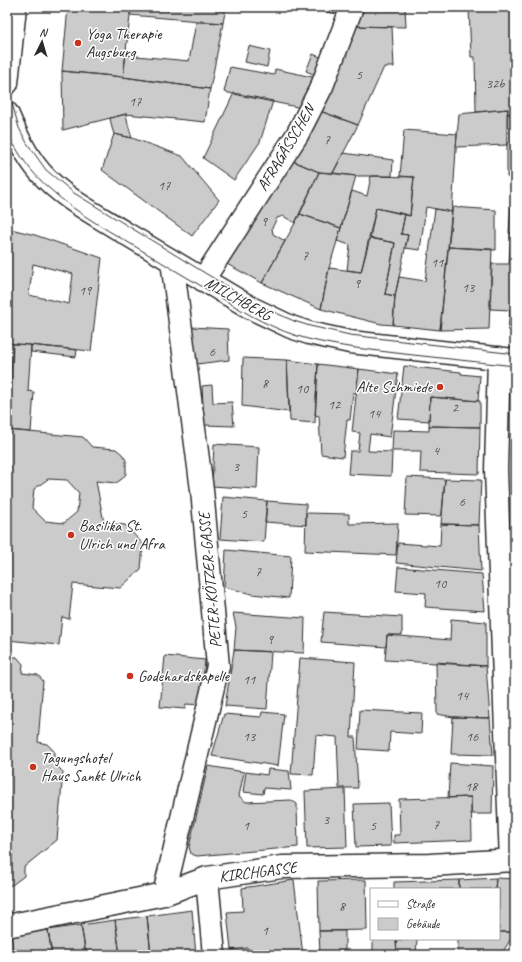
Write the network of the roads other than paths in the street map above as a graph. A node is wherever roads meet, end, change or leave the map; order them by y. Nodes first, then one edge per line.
1 (15, 7) edge
2 (352, 7) edge
3 (7, 83) edge
4 (7, 103) edge
5 (9, 126) edge
6 (172, 261) junction
7 (203, 280) junction
8 (507, 359) edge
9 (513, 861) edge
10 (207, 878) junction
11 (164, 894) junction
12 (7, 926) edge
13 (214, 955) edge

1 - 3 street
2 - 7 street, AFRAGÄSSCHEN
4 - 5 street, MILCHBERG
5 - 6 street, MILCHBERG
6 - 7 street, MILCHBERG
6 - 11 street, PETER-KÖTZER-GASSE
7 - 8 street, MILCHBERG
8 - 9 street
9 - 10 street, KIRCHGASSE
10 - 11 street, KIRCHGASSE
10 - 13 street
11 - 12 street, KIRCHGASSE

